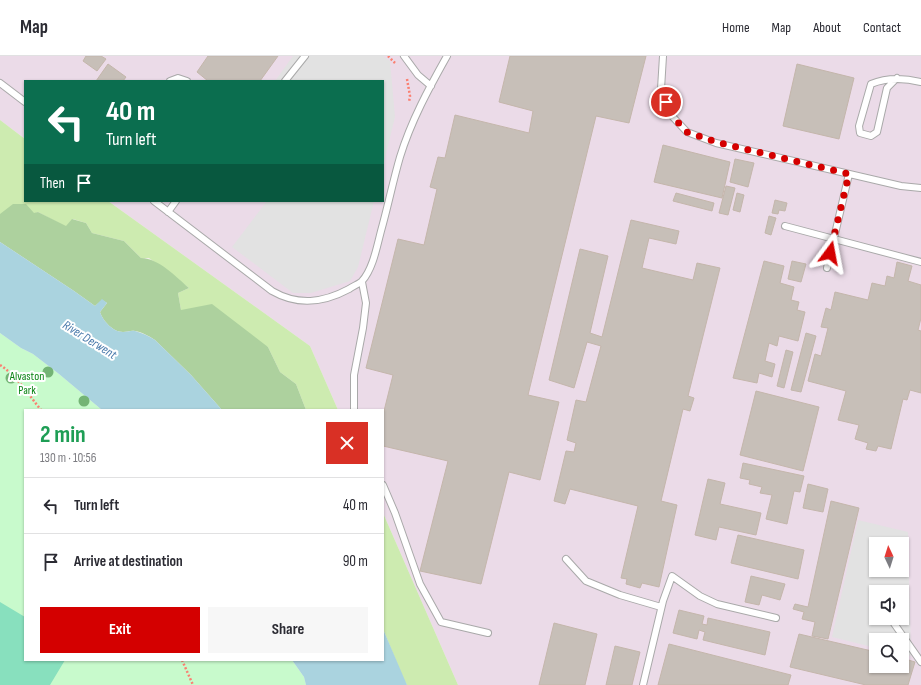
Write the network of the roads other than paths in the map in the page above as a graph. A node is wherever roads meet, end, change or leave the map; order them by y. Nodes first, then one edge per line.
1 (305, 56) edge
2 (404, 56) edge
3 (447, 56) edge
4 (663, 56) edge
5 (897, 78) junction
6 (173, 80) edge
7 (184, 80) edge
8 (287, 80) edge
9 (921, 82) edge
10 (0, 83) edge
11 (431, 86) junction
12 (24, 101) edge
13 (849, 174) junction
14 (921, 188) edge
15 (155, 202) edge
16 (175, 202) edge
17 (168, 212) junction
18 (785, 226) dead end
19 (833, 238) junction
20 (921, 262) edge
21 (827, 268) dead end
22 (362, 282) junction
23 (354, 409) edge
24 (384, 487) edge
25 (566, 559) dead end
26 (661, 607) junction
27 (776, 618) dead end
28 (895, 625) edge
29 (488, 633) dead end
30 (921, 662) edge
31 (643, 685) edge

1 - 8 lane
2 - 11 lane
3 - 11 lane
4 - 13 lane
5 - 5 lane
5 - 9 lane
6 - 7 lane
10 - 12 lane
11 - 22 lane
13 - 14 lane
13 - 19 lane
15 - 17 lane
16 - 17 lane
17 - 22 lane
18 - 19 lane
19 - 20 lane
19 - 21 lane
22 - 23 lane
24 - 29 lane
25 - 26 lane
26 - 27 lane
26 - 31 lane
28 - 30 lane

